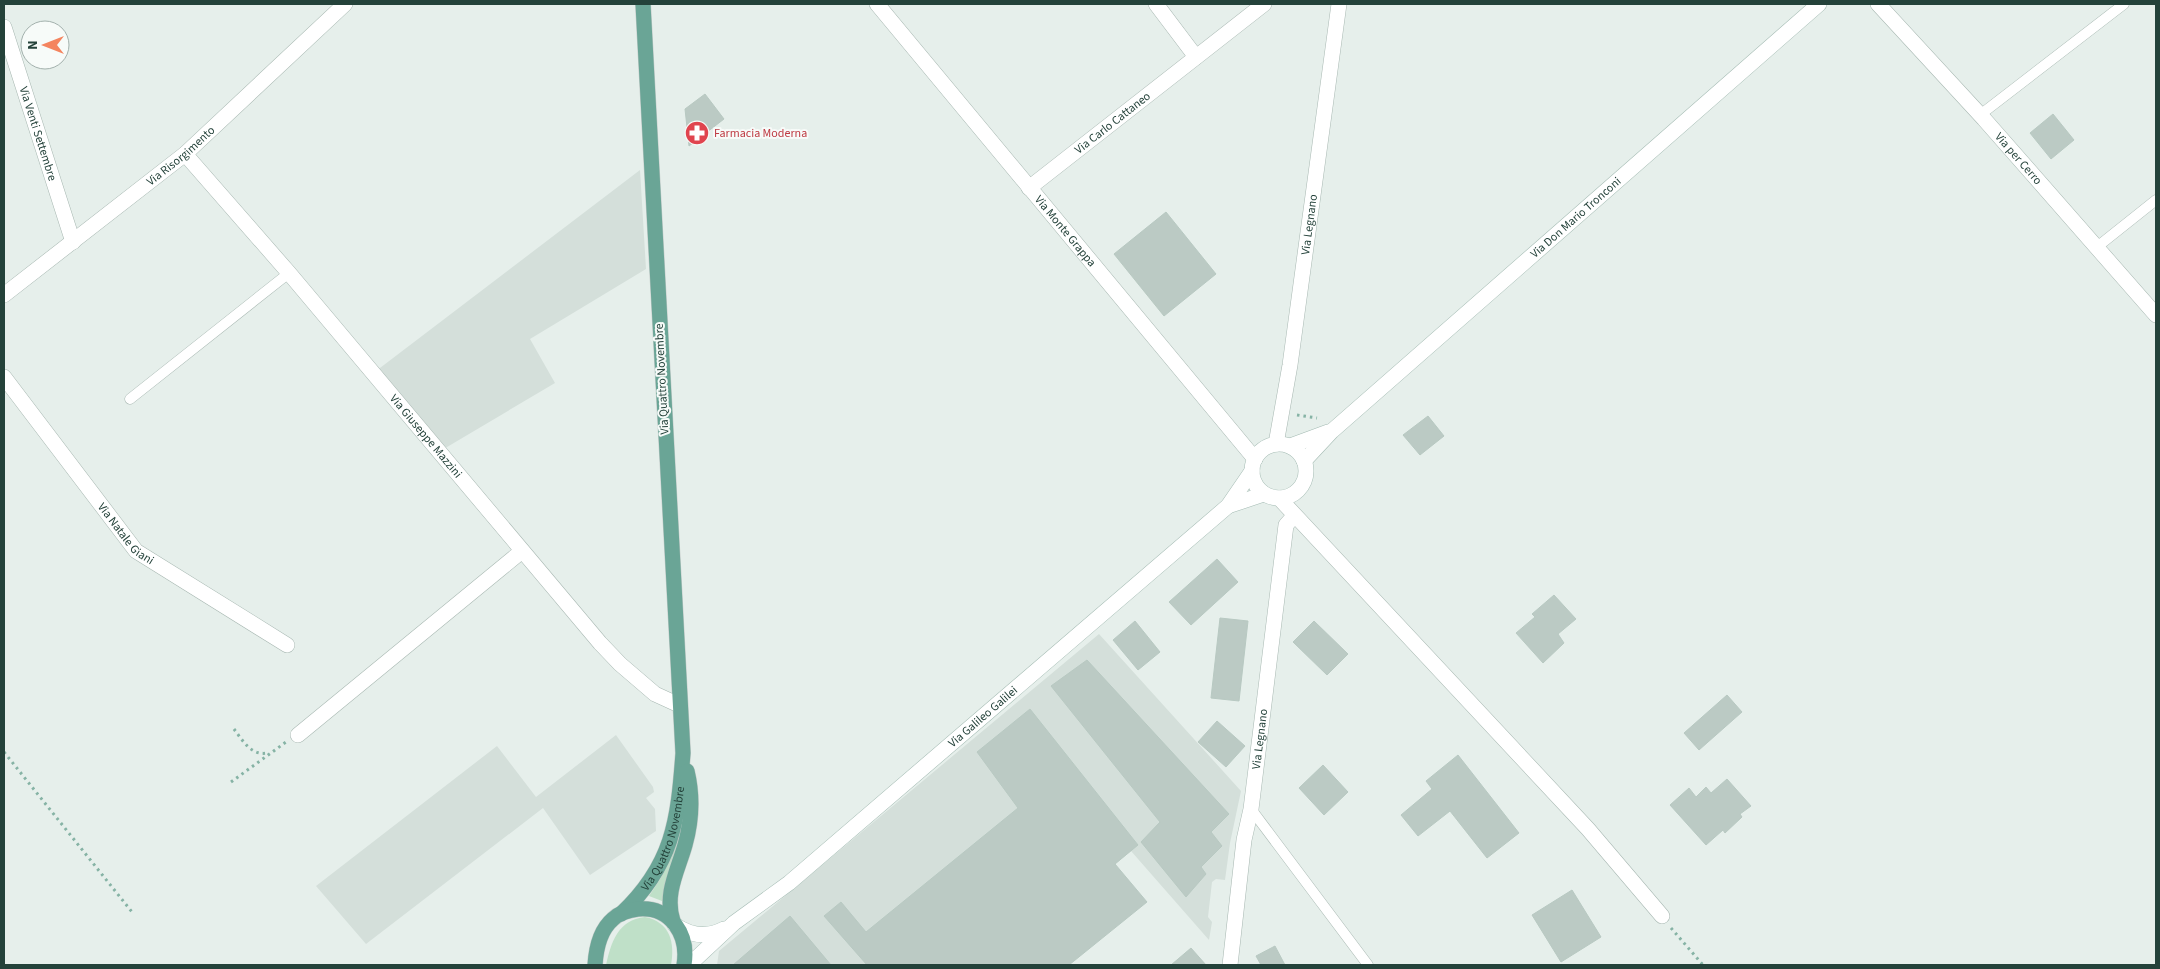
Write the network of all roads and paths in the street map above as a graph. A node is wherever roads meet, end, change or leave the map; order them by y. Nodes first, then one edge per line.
1 (345, 4) edge
2 (643, 4) edge
3 (877, 4) edge
4 (1156, 4) edge
5 (1264, 4) edge
6 (1339, 4) edge
7 (1819, 4) edge
8 (1878, 4) edge
9 (2124, 4) edge
10 (4, 27) edge
11 (8, 57) edge
12 (1196, 57) junction
13 (1980, 115) junction
14 (185, 154) junction
15 (1029, 188) junction
16 (2156, 200) edge
17 (73, 242) junction
18 (2096, 247) junction
19 (289, 273) junction
20 (4, 295) edge
21 (2156, 315) edge
22 (4, 377) edge
23 (130, 399) dead end
24 (1332, 430) junction
25 (1283, 446) junction
26 (1304, 461) junction
27 (1254, 465) junction
28 (1271, 496) junction
29 (1228, 506) junction
30 (1294, 516) junction
31 (522, 551) junction
32 (287, 645) dead end
33 (680, 705) junction
34 (234, 729) dead end
35 (298, 735) joint
36 (4, 752) edge
37 (271, 752) junction
38 (683, 754) junction
39 (231, 782) dead end
40 (1251, 809) junction
41 (132, 912) dead end
42 (621, 914) junction
43 (1662, 916) joint
44 (674, 923) junction
45 (734, 923) junction
46 (595, 965) edge
47 (684, 965) edge
48 (689, 965) edge
49 (1230, 965) edge
50 (1368, 965) edge
51 (1703, 965) edge

1 - 14 street, Via Risorgimento
2 - 33 main road, Via Quattro Novembre
3 - 15 street, Via Monte Grappa
4 - 12 street
5 - 12 street, Via Carlo Cattaneo
6 - 25 street, Via Legnano
7 - 24 street, Via Don Mario Tronconi
8 - 13 street, Via per Cerro
9 - 13 lane
10 - 11 street, Via Venti Settembre
11 - 17 street, Via Venti Settembre
12 - 15 street, Via Carlo Cattaneo
13 - 18 street, Via per Cerro
14 - 17 street, Via Risorgimento
14 - 19 street, Via Giuseppe Mazzini
15 - 27 street, Via Monte Grappa
16 - 18 lane
17 - 20 street, Via Risorgimento
18 - 21 street, Via per Cerro
19 - 23 lane
19 - 31 street, Via Giuseppe Mazzini
22 - 32 street, Via Natale Giani
24 - 25 street, Via Don Mario Tronconi
24 - 26 street, Via Don Mario Tronconi
25 - 26 street
25 - 27 street
26 - 28 street
27 - 28 street
27 - 29 street, Via Galileo Galilei
28 - 29 street, Via Galileo Galilei
28 - 30 street
29 - 45 street, Via Galileo Galilei
30 - 40 street, Via Legnano
30 - 43 street
31 - 33 street, Via Giuseppe Mazzini
31 - 35 street
33 - 38 main road, Via Quattro Novembre
34 - 37 path
35 - 37 path
36 - 41 path
37 - 39 path
38 - 42 main road, Via Quattro Novembre
38 - 44 main road, Via Quattro Novembre
40 - 49 street, Via Legnano
40 - 50 lane
42 - 44 main road
42 - 46 main road, Via Quattro Novembre
43 - 51 path
44 - 45 street, Via Galileo Galilei
44 - 47 main road, Via Quattro Novembre
45 - 48 street, Via Galileo Galilei

